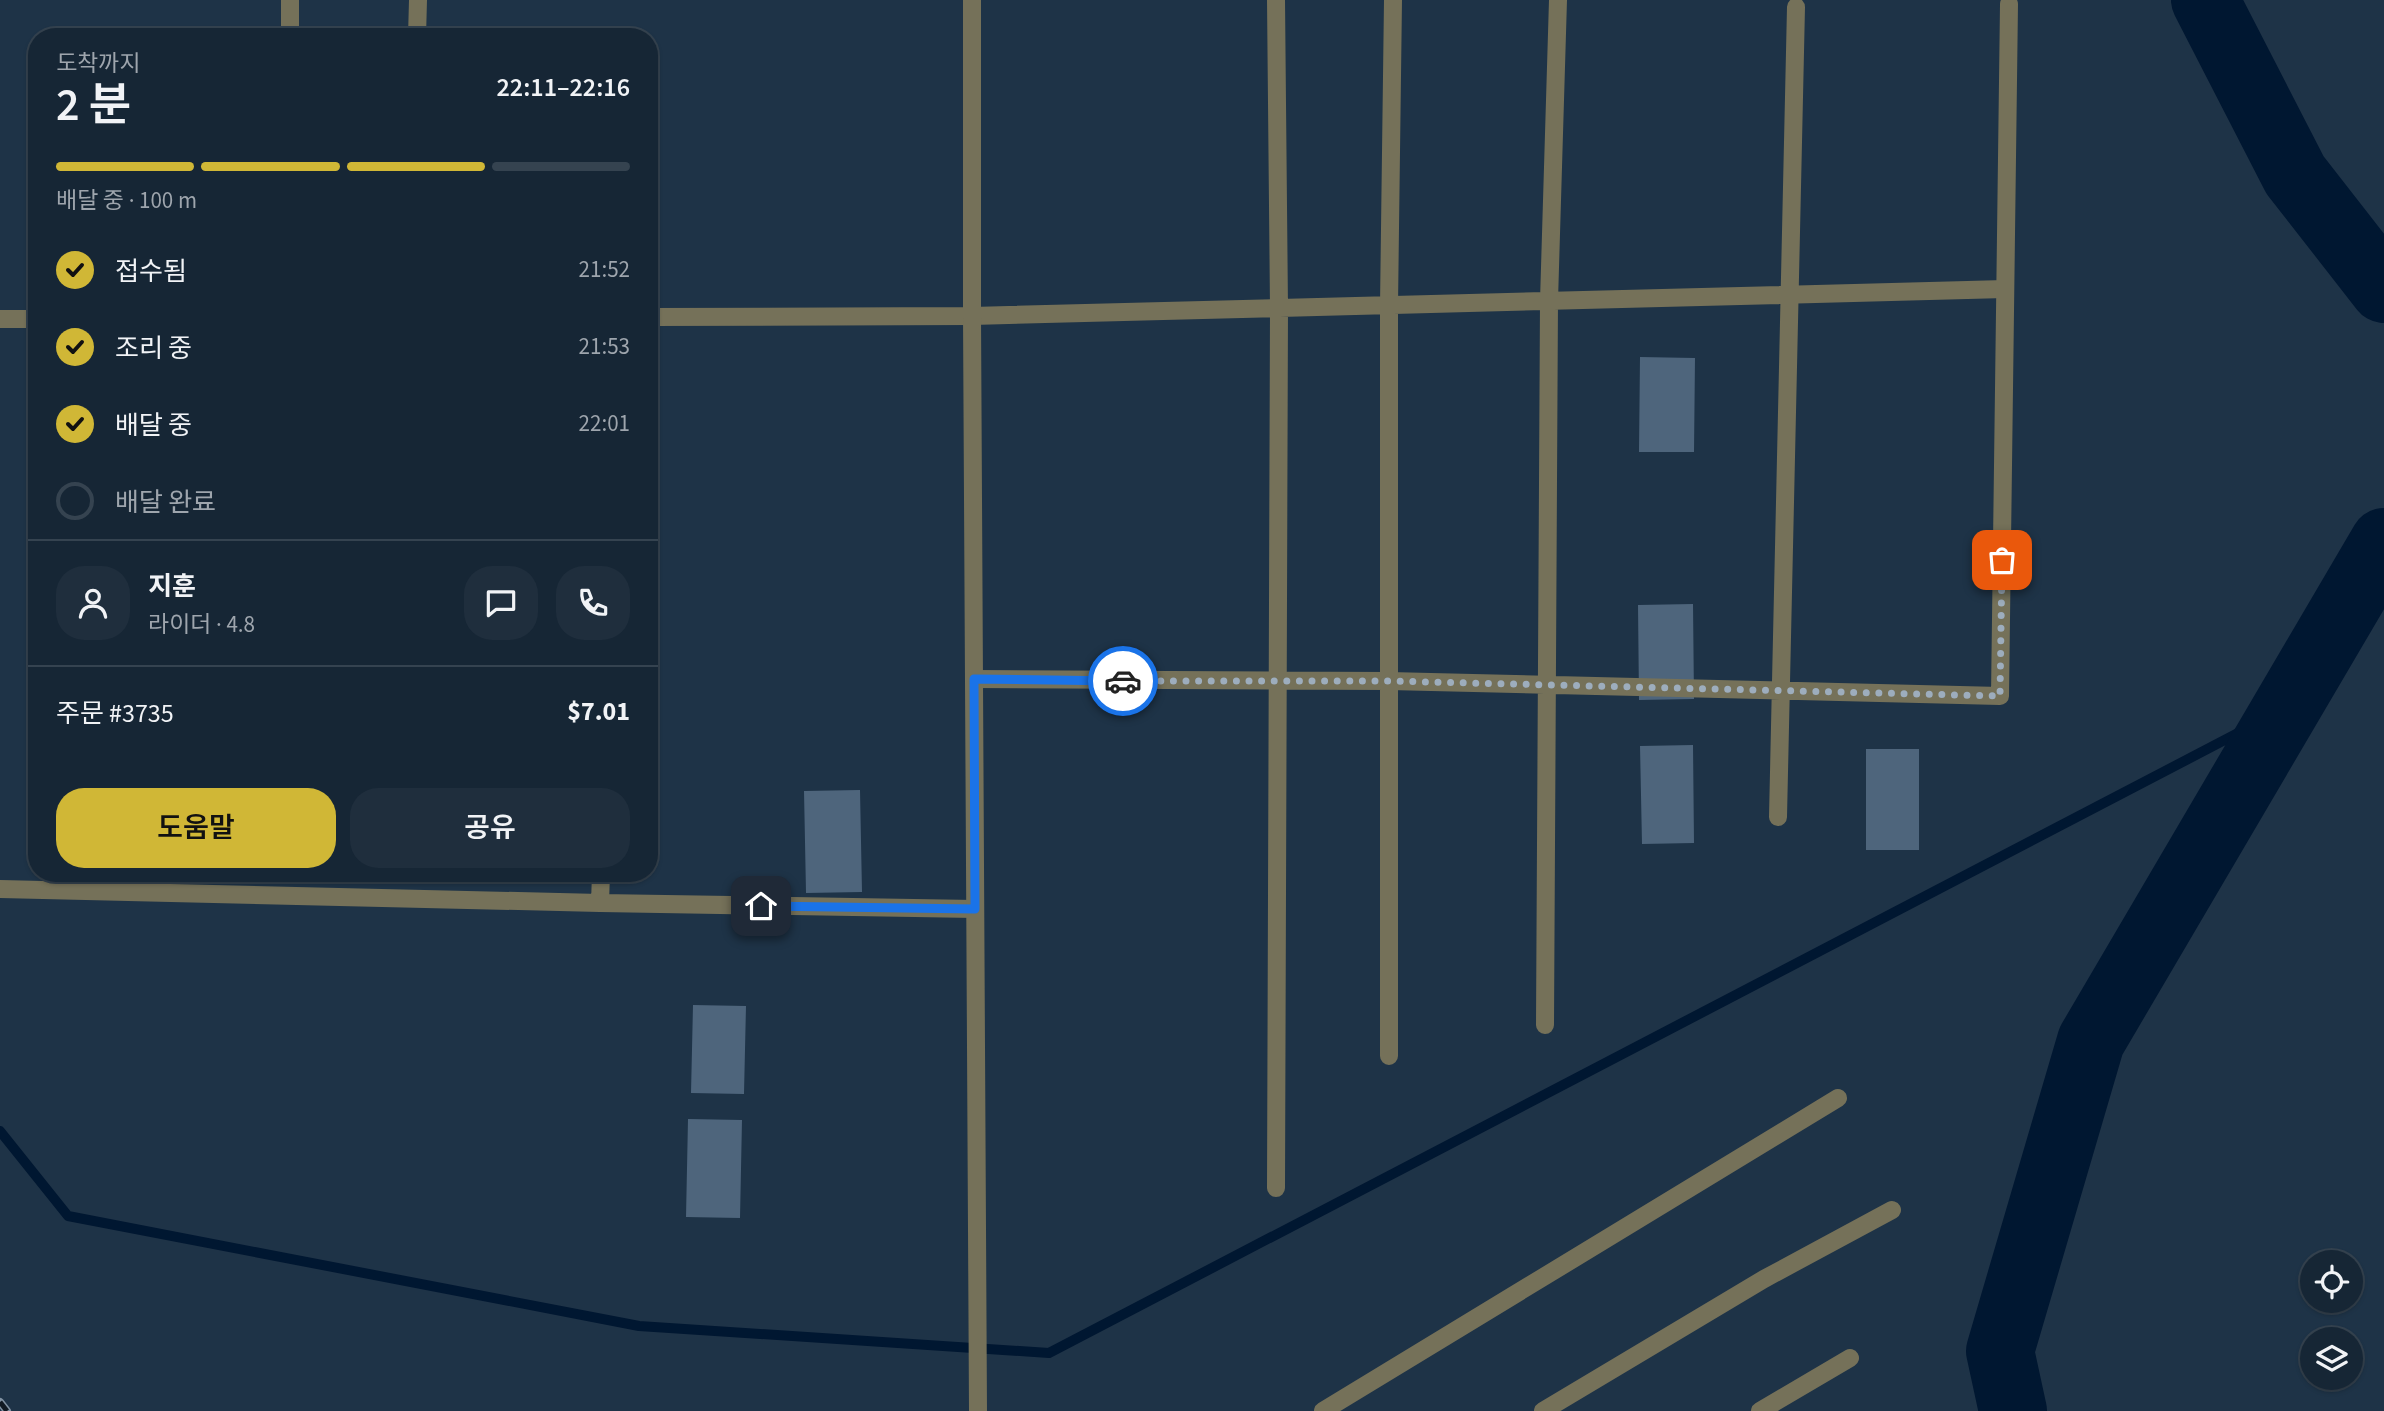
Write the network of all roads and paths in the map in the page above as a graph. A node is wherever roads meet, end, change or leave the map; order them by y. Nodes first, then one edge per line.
1 (290, 0) edge
2 (418, 0) edge
3 (972, 0) edge
4 (1276, 0) edge
5 (1393, 0) edge
6 (1558, 0) edge
7 (2009, 4) dead end
8 (1796, 7) dead end
9 (290, 28) edge
10 (418, 28) edge
11 (2005, 289) junction
12 (1789, 295) junction
13 (1549, 300) junction
14 (1389, 305) junction
15 (1279, 308) junction
16 (972, 316) junction
17 (658, 317) edge
18 (28, 318) edge
19 (0, 319) edge
20 (974, 679) junction
21 (1389, 681) junction
22 (1278, 682) junction
23 (1548, 685) junction
24 (1781, 690) junction
25 (1778, 817) dead end
26 (601, 882) edge
27 (0, 889) edge
28 (600, 903) junction
29 (975, 909) junction
30 (1545, 1026) dead end
31 (1389, 1056) dead end
32 (1838, 1098) dead end
33 (1276, 1188) dead end
34 (1892, 1210) dead end
35 (1850, 1358) dead end
36 (978, 1411) edge
37 (1323, 1411) edge
38 (1543, 1411) edge
39 (1760, 1411) edge

1 - 9 street
2 - 10 street
3 - 16 street
4 - 15 street
5 - 14 street
6 - 13 street
7 - 11 street
8 - 12 street
11 - 12 street
11 - 24 street
12 - 13 street
12 - 24 street
13 - 14 street
13 - 23 street
14 - 15 street
14 - 21 street
15 - 16 street
15 - 22 street
16 - 17 street
16 - 20 street
18 - 19 street
20 - 22 street
20 - 29 street
21 - 22 street
21 - 23 street
21 - 31 street
22 - 33 street
23 - 24 street
23 - 30 street
24 - 25 street
26 - 28 street
27 - 28 street
28 - 29 street
29 - 36 street
32 - 37 street
34 - 38 street
35 - 39 street

